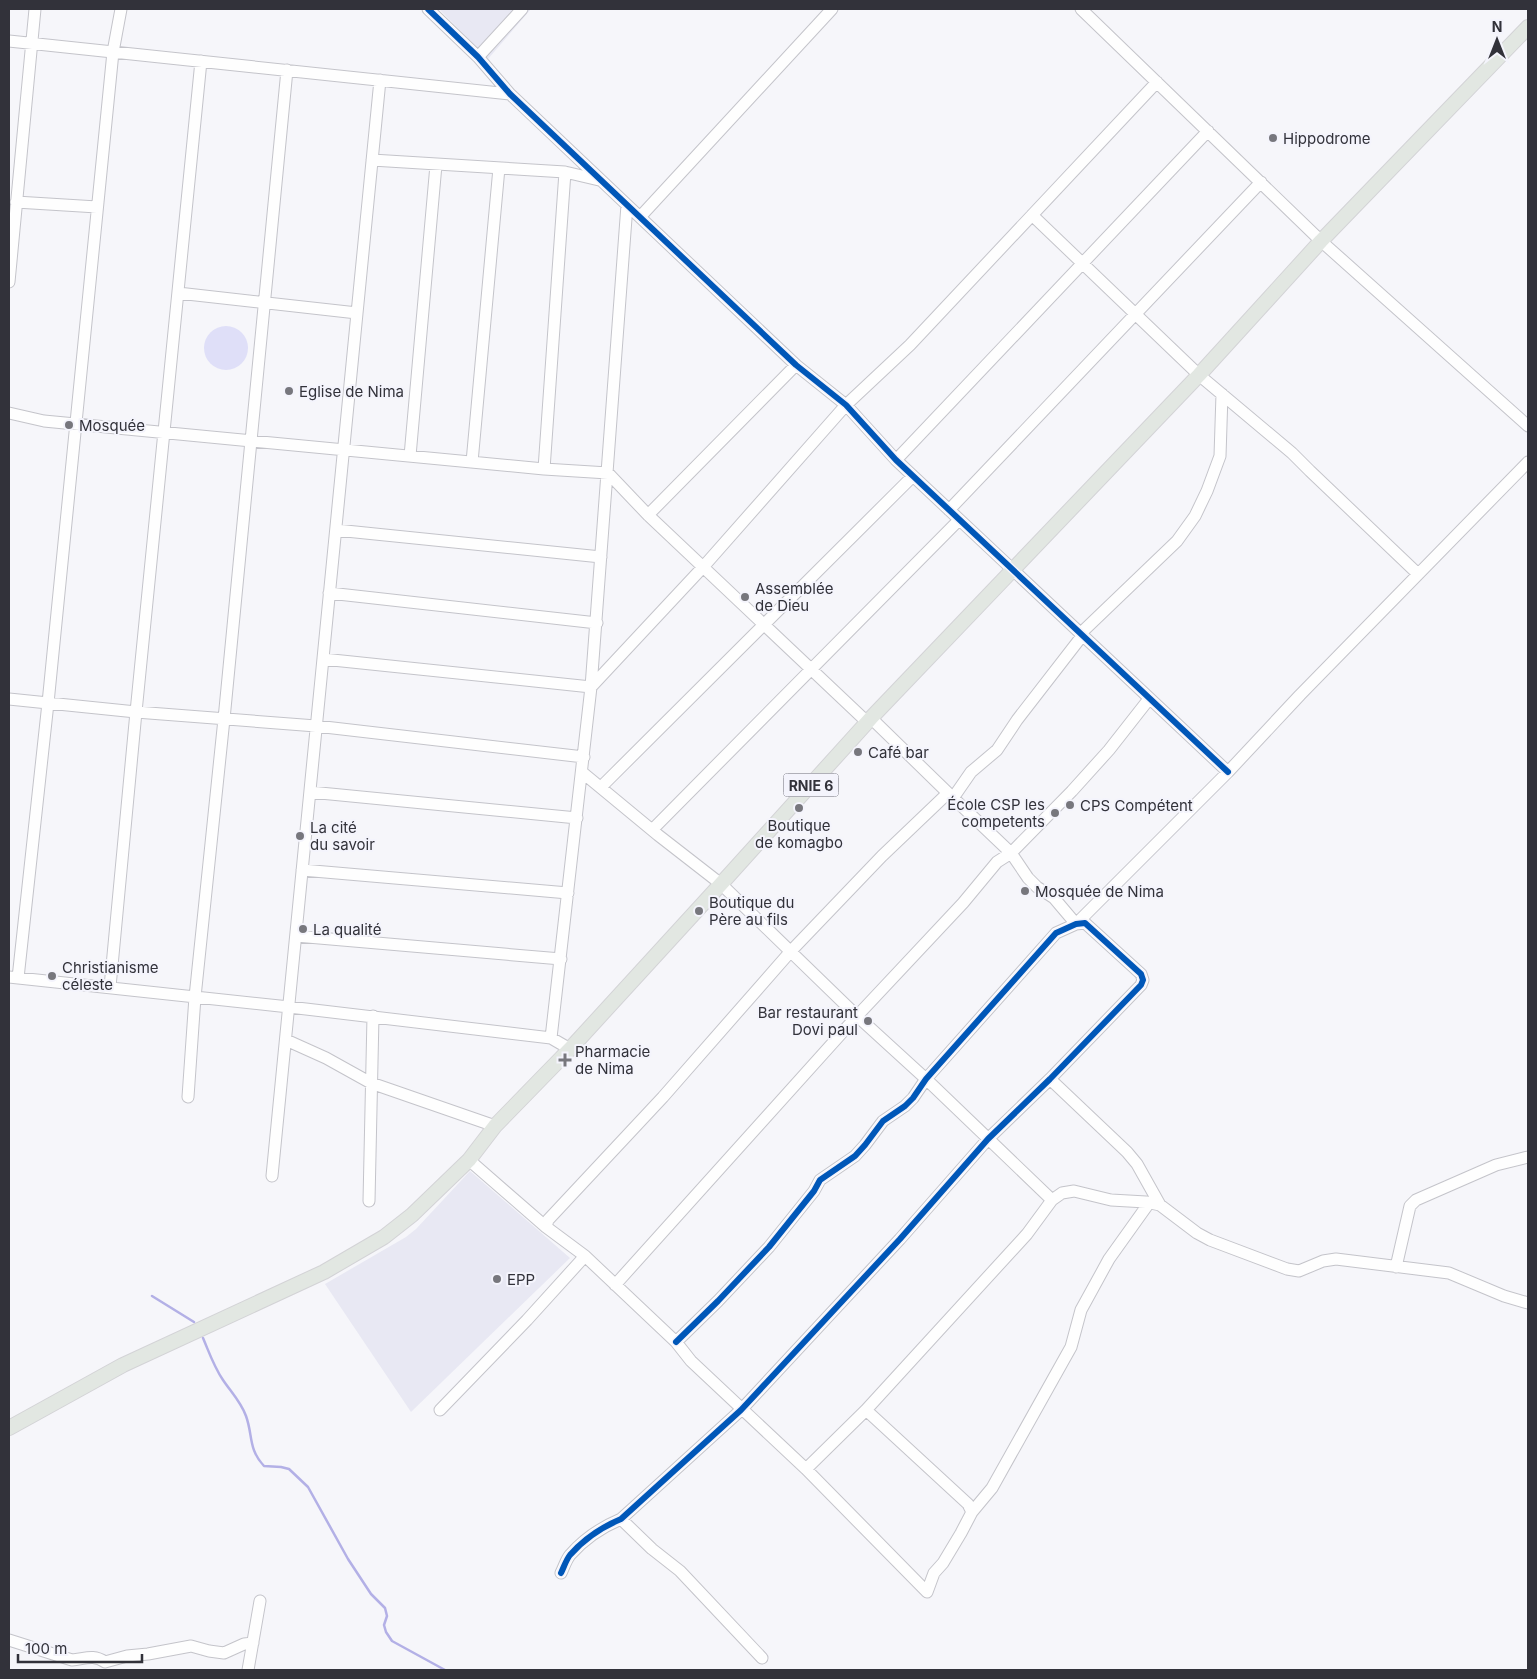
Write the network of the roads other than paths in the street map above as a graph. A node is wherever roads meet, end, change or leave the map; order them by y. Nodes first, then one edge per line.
1 (35, 9) edge
2 (120, 9) edge
3 (428, 9) edge
4 (522, 9) edge
5 (832, 9) edge
6 (1085, 10) edge
7 (1527, 32) edge
8 (9, 41) edge
9 (32, 44) junction
10 (113, 52) junction
11 (478, 57) junction
12 (201, 61) junction
13 (287, 70) junction
14 (380, 80) junction
15 (1156, 82) junction
16 (510, 94) junction
17 (1208, 132) junction
18 (372, 160) junction
19 (436, 165) junction
20 (499, 168) junction
21 (565, 172) junction
22 (601, 180) junction
23 (1261, 182) junction
24 (16, 202) junction
25 (627, 205) junction
26 (97, 206) junction
27 (1032, 215) junction
28 (640, 217) junction
29 (1321, 241) junction
30 (1083, 263) junction
31 (9, 282) edge
32 (178, 293) junction
33 (264, 302) junction
34 (357, 313) junction
35 (1136, 314) junction
36 (796, 365) junction
37 (1199, 375) junction
38 (1222, 394) junction
39 (846, 405) junction
40 (9, 413) edge
41 (76, 424) junction
42 (1528, 426) edge
43 (164, 432) junction
44 (251, 441) junction
45 (344, 450) junction
46 (410, 456) junction
47 (896, 460) junction
48 (472, 462) junction
49 (1528, 462) edge
50 (544, 469) junction
51 (608, 473) junction
52 (912, 476) junction
53 (949, 510) junction
54 (648, 515) junction
55 (959, 520) junction
56 (336, 530) junction
57 (602, 556) junction
58 (704, 566) junction
59 (1011, 570) junction
60 (1418, 574) junction
61 (330, 593) junction
62 (597, 623) junction
63 (763, 625) junction
64 (1081, 635) junction
65 (323, 659) junction
66 (810, 670) junction
67 (591, 687) junction
68 (9, 699) edge
69 (1150, 699) junction
70 (48, 703) junction
71 (136, 712) junction
72 (224, 719) junction
73 (869, 720) junction
74 (316, 726) junction
75 (584, 757) junction
76 (1228, 772) junction
77 (583, 773) junction
78 (601, 787) junction
79 (310, 792) junction
80 (950, 795) junction
81 (577, 818) junction
82 (652, 830) junction
83 (1000, 842) junction
84 (1011, 853) junction
85 (997, 862) junction
86 (302, 870) junction
87 (722, 884) junction
88 (568, 893) junction
89 (1076, 924) junction
90 (296, 936) junction
91 (791, 951) junction
92 (561, 959) junction
93 (13, 978) edge
94 (110, 987) junction
95 (196, 997) junction
96 (289, 1007) junction
97 (373, 1016) junction
98 (857, 1016) junction
99 (551, 1038) junction
100 (286, 1040) junction
101 (570, 1049) junction
102 (926, 1079) junction
103 (1050, 1079) junction
104 (371, 1083) junction
105 (188, 1098) dead end
106 (495, 1126) junction
107 (988, 1139) junction
108 (1528, 1157) edge
109 (469, 1160) junction
110 (272, 1176) dead end
111 (1052, 1200) junction
112 (369, 1201) dead end
113 (1154, 1204) junction
114 (546, 1227) junction
115 (585, 1256) junction
116 (1396, 1267) junction
117 (615, 1285) junction
118 (1528, 1303) edge
119 (676, 1342) junction
120 (440, 1410) dead end
121 (741, 1410) junction
122 (866, 1410) junction
123 (9, 1428) edge
124 (806, 1469) junction
125 (972, 1512) junction
126 (621, 1519) junction
127 (561, 1573) dead end
128 (260, 1601) dead end
129 (9, 1640) edge
130 (253, 1643) junction
131 (762, 1658) dead end
132 (248, 1670) edge

1 - 9 street
2 - 10 street
3 - 11 street
4 - 11 street
5 - 28 street
6 - 15 street
7 - 29 main road, RNIE 6
8 - 9 street
9 - 10 street
9 - 24 street
10 - 12 street
10 - 26 street
11 - 16 street
12 - 13 street
12 - 32 street
13 - 14 street
13 - 33 street
14 - 16 street
14 - 18 street
15 - 17 street
15 - 27 street
16 - 22 street
17 - 23 street
17 - 30 street
18 - 19 street
18 - 34 street
19 - 20 street
19 - 46 street
20 - 21 street
20 - 48 street
21 - 22 street
21 - 50 street
22 - 25 street
23 - 29 street
23 - 35 street
24 - 26 street
24 - 31 street
25 - 28 street
25 - 51 street
26 - 41 street
27 - 30 street
27 - 39 street
28 - 36 street
29 - 37 main road, RNIE 6
29 - 42 street
30 - 35 street
30 - 47 street
32 - 33 street
32 - 43 street
33 - 34 street
33 - 44 street
34 - 45 street
35 - 37 street
35 - 53 street
36 - 39 street
36 - 54 street
37 - 38 street
37 - 59 main road, RNIE 6
38 - 60 street
38 - 64 street
39 - 47 street
39 - 58 street
40 - 41 street
41 - 43 street
41 - 70 street
43 - 44 street
43 - 71 street
44 - 45 street
44 - 72 street
45 - 46 street
45 - 56 street
46 - 48 street
47 - 52 street
48 - 50 street
49 - 60 street
50 - 51 street
51 - 54 street
51 - 57 street
52 - 53 street
52 - 63 street
53 - 55 street
54 - 58 street
55 - 59 street
55 - 66 street
56 - 57 street
56 - 61 street
57 - 62 street
58 - 63 street
58 - 67 street
59 - 64 street
59 - 73 main road, RNIE 6
60 - 76 street
61 - 62 street
61 - 65 street
62 - 67 street
63 - 66 street
63 - 78 street
64 - 69 street
64 - 80 street
65 - 67 street
65 - 74 street
66 - 73 street
66 - 82 street
67 - 75 street
68 - 70 street
69 - 76 street
69 - 84 street
70 - 71 street
70 - 93 street
71 - 72 street
71 - 94 street
72 - 74 street
72 - 95 street
73 - 80 street
73 - 87 main road, RNIE 6
74 - 75 street
74 - 79 street
75 - 77 street
76 - 89 street
77 - 78 street
77 - 81 street
78 - 82 street
79 - 81 street
79 - 86 street
80 - 83 street
80 - 91 street
81 - 88 street
82 - 87 street
83 - 84 street
83 - 85 street
84 - 85 street
84 - 89 street
85 - 98 street
86 - 88 street
86 - 90 street
87 - 91 street
87 - 101 main road, RNIE 6
88 - 92 street
89 - 102 street
89 - 103 street
90 - 92 street
90 - 96 street
91 - 98 street
91 - 114 street
92 - 99 street
93 - 94 street
94 - 95 street
95 - 96 street
95 - 105 street
96 - 97 street
96 - 100 street
97 - 99 street
97 - 104 street
98 - 102 street
98 - 117 street
99 - 101 street
100 - 104 street
100 - 110 street
101 - 106 main road, RNIE 6
102 - 107 street
102 - 119 street
103 - 107 street
103 - 113 street
104 - 106 street
104 - 112 street
106 - 109 main road, RNIE 6
107 - 111 street
107 - 121 street
108 - 116 street
109 - 114 street
109 - 123 main road, RNIE 6
111 - 113 street
111 - 122 street
113 - 116 street
113 - 125 street
114 - 115 street
115 - 117 street
115 - 120 street
116 - 118 street
117 - 119 street
119 - 121 street
121 - 124 street
121 - 126 street
122 - 124 street
122 - 125 street
124 - 125 street
126 - 127 street
126 - 131 street
128 - 130 street
129 - 130 street
130 - 132 street

